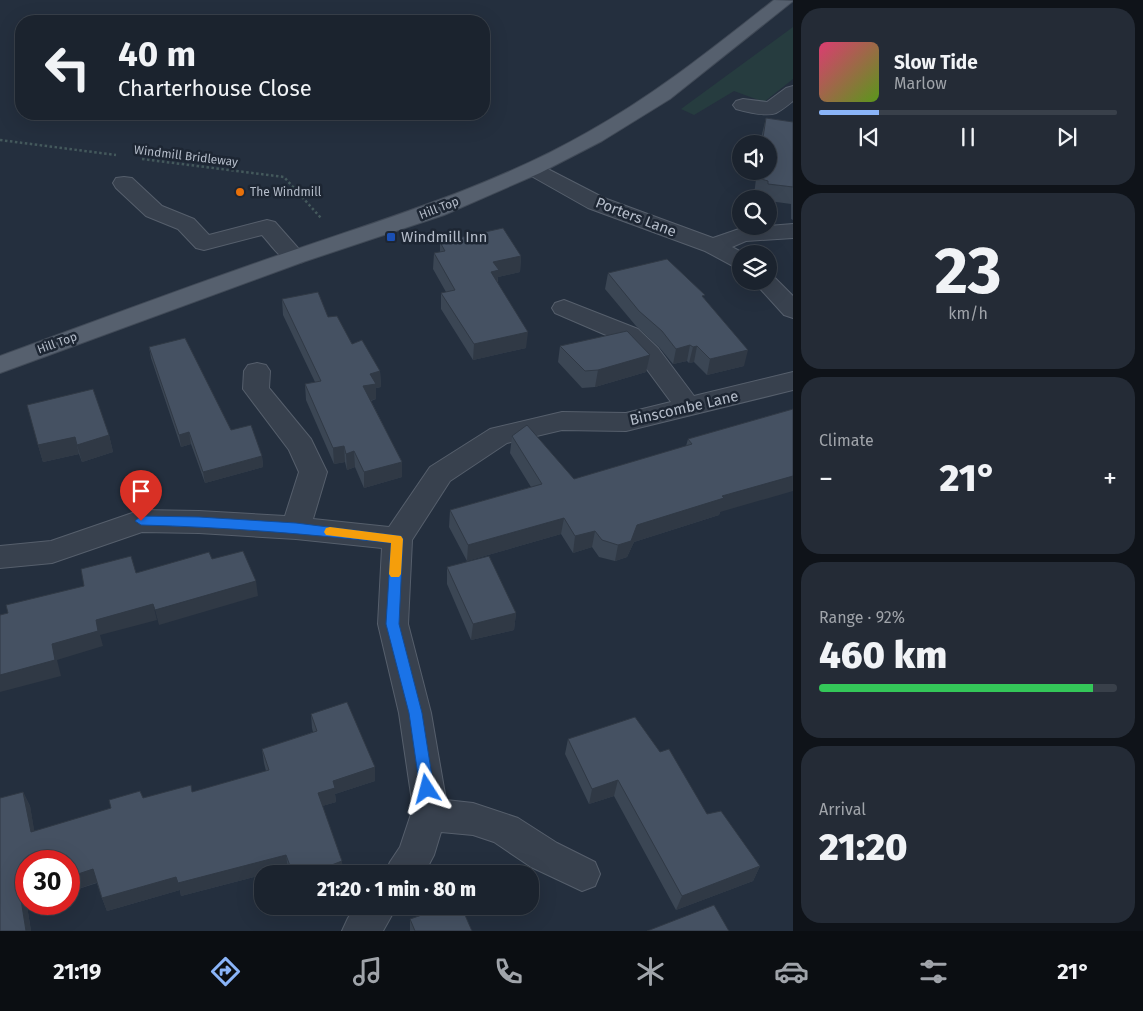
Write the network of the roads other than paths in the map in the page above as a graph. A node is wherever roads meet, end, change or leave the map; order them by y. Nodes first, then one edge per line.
1 (785, 0) edge
2 (793, 92) edge
3 (743, 105) dead end
4 (533, 169) junction
5 (124, 183) dead end
6 (793, 231) edge
7 (713, 246) junction
8 (732, 256) edge
9 (295, 258) junction
10 (774, 290) edge
11 (564, 308) dead end
12 (793, 310) edge
13 (0, 365) edge
14 (257, 371) dead end
15 (793, 381) edge
16 (688, 407) junction
17 (296, 528) junction
18 (397, 539) junction
19 (0, 557) edge
20 (428, 814) junction
21 (408, 865) edge
22 (582, 874) dead end
23 (373, 915) edge
24 (361, 931) edge

1 - 4 main road, Hill Top
2 - 3 street
4 - 7 street, Porters Lane
4 - 9 main road, Hill Top
5 - 9 street
6 - 7 street
7 - 8 street, Porters Lane
9 - 13 main road, Hill Top
10 - 12 street
11 - 16 street
14 - 17 street
15 - 16 street, Binscombe Lane
16 - 18 street, Binscombe Lane
17 - 18 street
17 - 19 street
18 - 20 street
20 - 21 street
20 - 22 street
23 - 24 street

